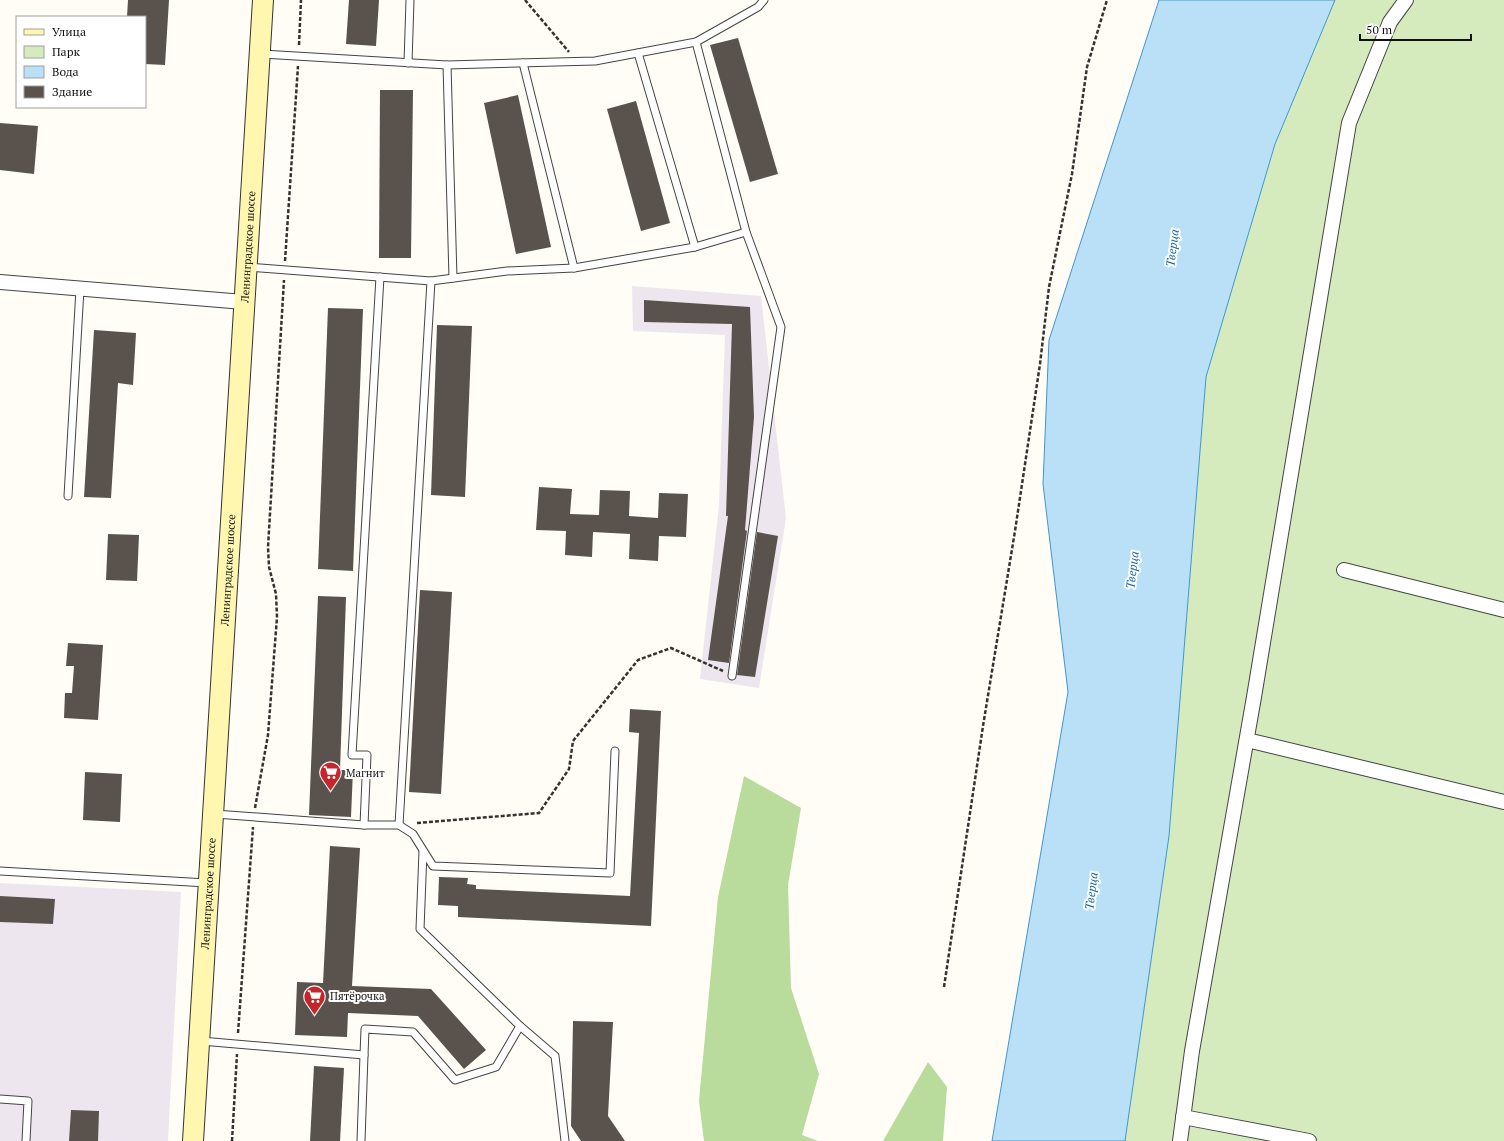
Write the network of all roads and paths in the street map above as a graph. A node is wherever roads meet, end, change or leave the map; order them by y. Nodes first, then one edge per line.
1 (263, 0) edge
2 (301, 0) edge
3 (410, 0) edge
4 (525, 0) edge
5 (764, 0) edge
6 (1107, 0) edge
7 (1406, 0) edge
8 (696, 42) junction
9 (638, 53) junction
10 (260, 54) junction
11 (298, 57) junction
12 (577, 61) junction
13 (408, 63) junction
14 (523, 63) junction
15 (447, 65) junction
16 (746, 232) junction
17 (695, 247) junction
18 (246, 267) junction
19 (574, 268) junction
20 (284, 270) junction
21 (380, 277) junction
22 (453, 278) junction
23 (431, 281) junction
24 (0, 282) edge
25 (80, 289) junction
26 (244, 302) junction
27 (68, 496) dead end
28 (1344, 570) dead end
29 (1504, 610) edge
30 (732, 676) joint
31 (1247, 740) junction
32 (615, 751) dead end
33 (1504, 802) edge
34 (213, 814) junction
35 (253, 817) junction
36 (364, 825) junction
37 (399, 825) junction
38 (423, 851) junction
39 (0, 871) edge
40 (208, 884) junction
41 (944, 987) dead end
42 (520, 1026) junction
43 (199, 1041) junction
44 (237, 1044) junction
45 (364, 1055) junction
46 (0, 1099) edge
47 (1183, 1117) junction
48 (26, 1141) edge
49 (193, 1141) edge
50 (232, 1141) edge
51 (361, 1141) edge
52 (565, 1141) edge
53 (1180, 1141) edge
54 (1309, 1141) edge

1 - 10 main road, Ленинградское шоссе
2 - 11 path
3 - 13 lane
4 - 12 path
5 - 8 lane
6 - 41 path
7 - 31 street
8 - 9 lane
8 - 16 lane
9 - 12 lane
9 - 17 lane
10 - 11 lane
10 - 18 main road, Ленинградское шоссе
11 - 13 lane
11 - 20 path
12 - 14 lane
13 - 15 lane
14 - 15 lane
14 - 19 lane
15 - 22 lane
16 - 17 lane
16 - 30 lane
17 - 19 lane
18 - 20 lane
18 - 26 main road, Ленинградское шоссе
19 - 22 lane
20 - 21 lane
20 - 35 path
21 - 23 lane
21 - 36 lane
22 - 23 lane
23 - 37 lane
24 - 25 street
25 - 26 street
25 - 27 lane
26 - 34 main road, Ленинградское шоссе
28 - 29 street
30 - 37 path
31 - 33 street
31 - 47 street
32 - 38 lane
34 - 35 lane
34 - 40 main road, Ленинградское шоссе
35 - 36 lane
35 - 44 path
36 - 37 lane
37 - 38 lane
38 - 42 lane
39 - 40 lane
40 - 43 main road, Ленинградское шоссе
42 - 45 lane
42 - 52 lane
43 - 44 lane
43 - 49 main road, Ленинградское шоссе
44 - 45 lane
44 - 50 path
45 - 51 lane
46 - 48 lane
47 - 53 street
47 - 54 street

